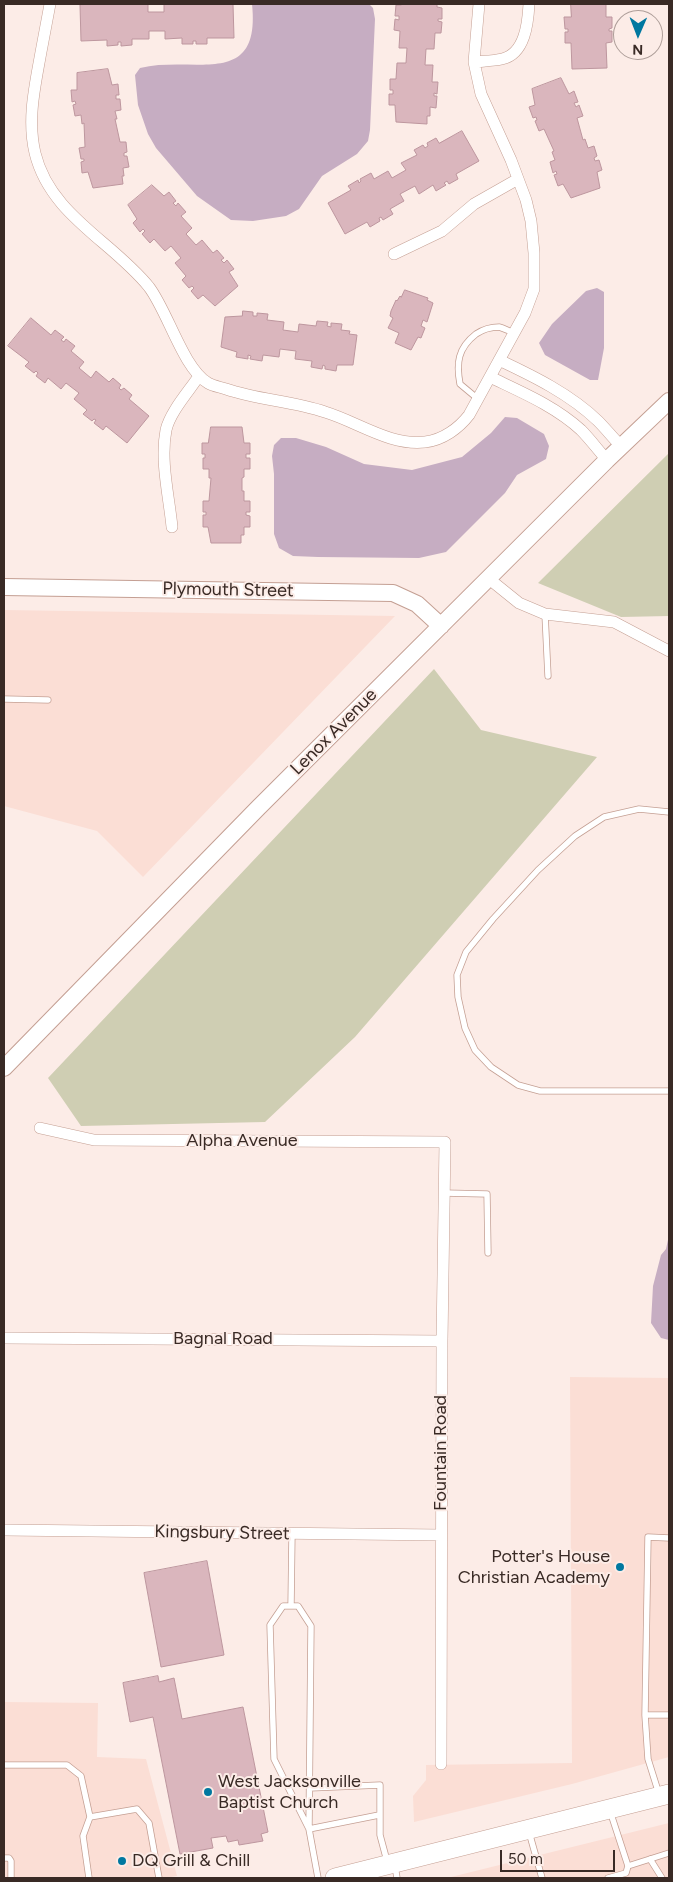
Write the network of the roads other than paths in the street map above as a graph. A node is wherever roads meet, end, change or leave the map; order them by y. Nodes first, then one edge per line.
1 (50, 4) edge
2 (479, 4) edge
3 (529, 4) edge
4 (474, 62) junction
5 (518, 179) junction
6 (394, 254) dead end
7 (514, 333) junction
8 (499, 360) junction
9 (199, 376) junction
10 (490, 377) junction
11 (478, 399) junction
12 (669, 400) edge
13 (621, 446) junction
14 (607, 460) junction
15 (172, 527) dead end
16 (488, 578) junction
17 (4, 587) edge
18 (545, 614) junction
19 (441, 626) junction
20 (669, 651) edge
21 (548, 676) dead end
22 (4, 699) edge
23 (48, 700) dead end
24 (669, 812) edge
25 (4, 1068) edge
26 (669, 1091) edge
27 (40, 1128) dead end
28 (445, 1142) joint
29 (444, 1193) junction
30 (488, 1253) dead end
31 (4, 1338) edge
32 (442, 1341) junction
33 (4, 1530) edge
34 (292, 1534) junction
35 (441, 1535) junction
36 (669, 1538) edge
37 (291, 1606) junction
38 (669, 1714) edge
39 (645, 1715) junction
40 (440, 1764) dead end
41 (4, 1765) edge
42 (310, 1788) junction
43 (665, 1796) edge
44 (610, 1809) junction
45 (380, 1815) junction
46 (90, 1817) junction
47 (309, 1829) junction
48 (528, 1830) junction
49 (669, 1853) edge
50 (4, 1858) edge
51 (650, 1859) junction
52 (628, 1866) junction
53 (393, 1869) edge
54 (11, 1878) edge
55 (89, 1878) edge
56 (159, 1878) edge
57 (318, 1878) edge
58 (335, 1878) edge
59 (542, 1878) edge
60 (608, 1878) edge
61 (662, 1878) edge

1 - 9 street
2 - 4 street
3 - 4 street
4 - 5 street
5 - 6 street
5 - 7 street
7 - 8 street
7 - 11 lane
8 - 10 street
8 - 13 street
9 - 11 street
9 - 15 street
10 - 11 street
10 - 14 street
12 - 13 main road, Lenox Avenue
13 - 14 main road, Lenox Avenue
14 - 16 main road, Lenox Avenue
16 - 18 street
16 - 19 main road, Lenox Avenue
17 - 19 main road, Plymouth Street
18 - 20 street
18 - 21 lane
19 - 25 main road, Lenox Avenue
22 - 23 lane
24 - 26 lane
27 - 28 street, Alpha Avenue
28 - 29 street, Fountain Road
29 - 30 lane
29 - 32 street, Fountain Road
31 - 32 street, Bagnal Road
32 - 35 street, Fountain Road
33 - 34 street, Kingsbury Street
34 - 35 street, Kingsbury Street
34 - 37 lane
35 - 40 street, Fountain Road
36 - 39 lane
37 - 42 lane
37 - 47 lane
38 - 39 lane
39 - 43 lane
41 - 46 lane
42 - 45 lane
42 - 47 lane
43 - 44 main road
44 - 48 main road
44 - 52 lane
45 - 47 lane
45 - 53 lane
46 - 55 lane
46 - 56 lane
47 - 57 lane
48 - 53 main road
48 - 59 lane
49 - 51 lane
50 - 54 lane
51 - 52 lane
51 - 61 lane
52 - 60 lane
53 - 58 main road

